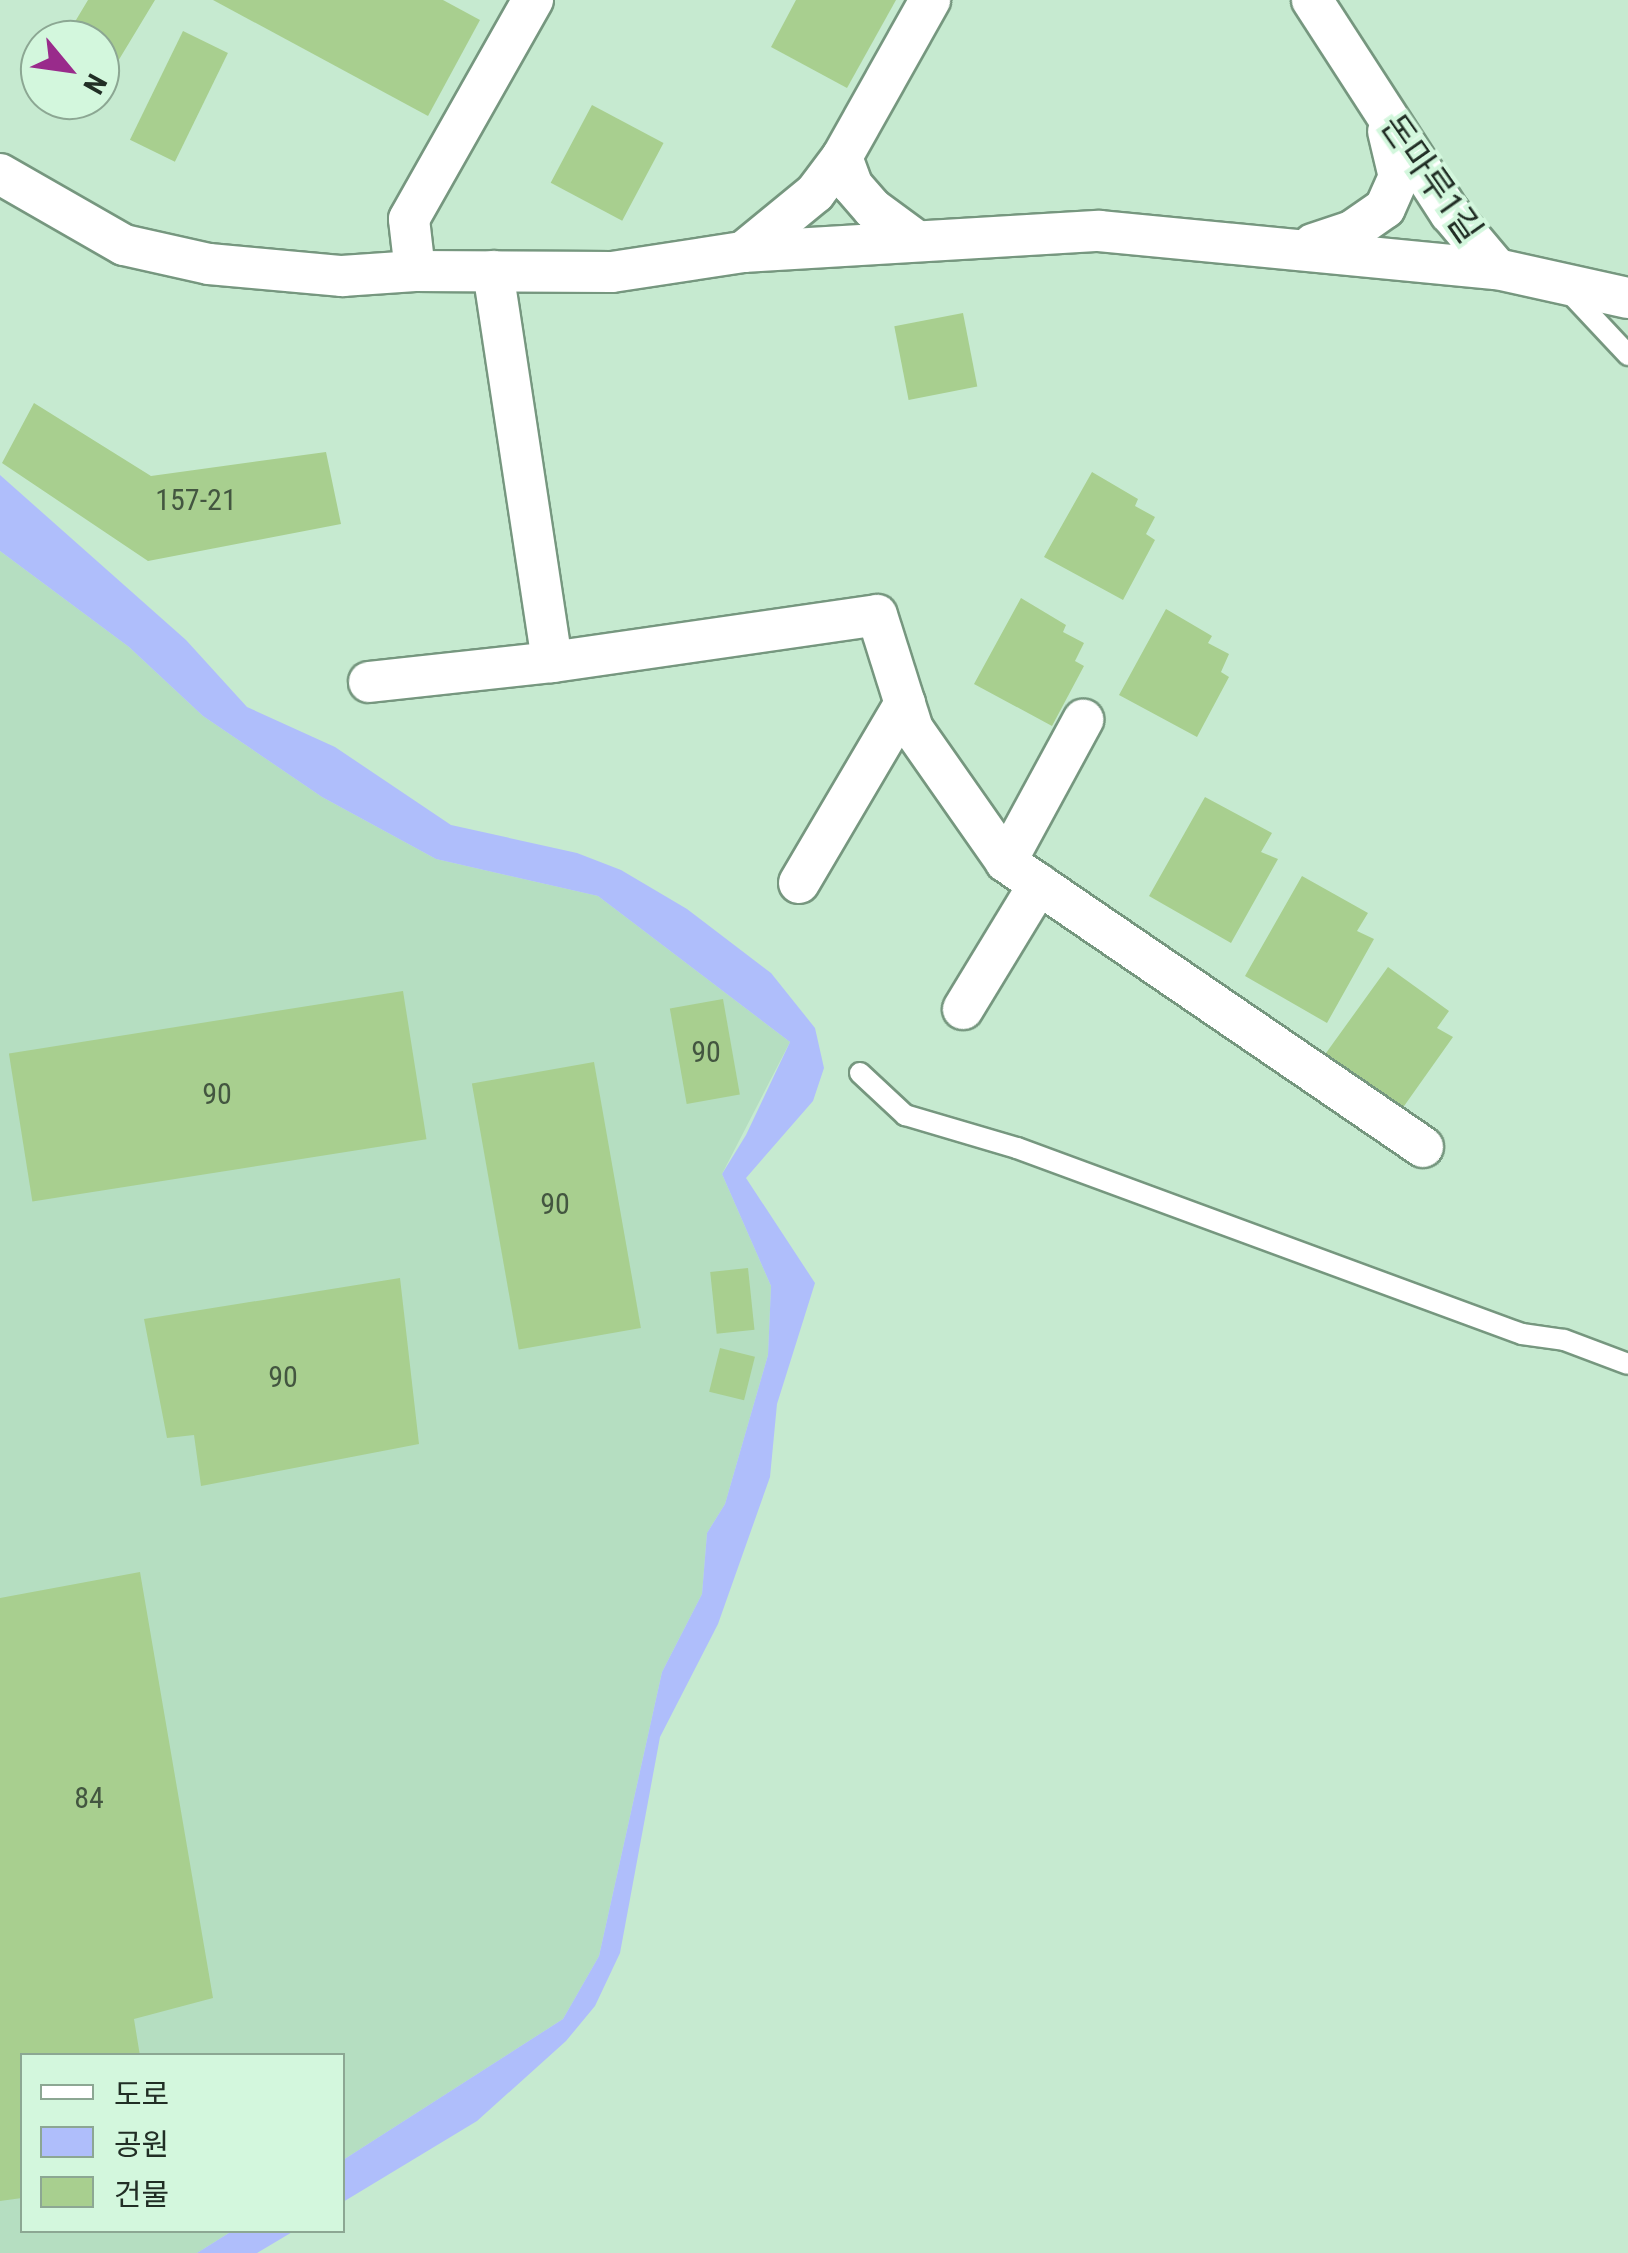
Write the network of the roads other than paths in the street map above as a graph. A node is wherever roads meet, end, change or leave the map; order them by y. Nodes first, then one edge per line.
1 (532, 0) edge
2 (930, 0) edge
3 (1312, 0) edge
4 (1384, 113) junction
5 (842, 157) junction
6 (0, 174) edge
7 (914, 240) junction
8 (1304, 247) junction
9 (743, 252) junction
10 (1497, 269) junction
11 (415, 270) junction
12 (493, 271) junction
13 (1561, 283) junction
14 (1628, 298) edge
15 (1628, 355) edge
16 (552, 662) junction
17 (369, 682) dead end
18 (905, 703) junction
19 (1084, 720) dead end
20 (1006, 862) junction
21 (799, 883) dead end
22 (1039, 884) junction
23 (963, 1010) dead end
24 (860, 1073) dead end
25 (1423, 1147) dead end
26 (1628, 1364) edge

1 - 11 street
2 - 5 street
3 - 4 street, 돈마루1길
4 - 8 street
4 - 10 street, 돈마루1길
5 - 7 street
5 - 9 street
6 - 11 street
7 - 8 street
7 - 9 street
8 - 10 street
9 - 12 street
10 - 13 street, 돈마루1길
11 - 12 street
12 - 16 street
13 - 14 street, 돈마루1길
13 - 15 lane
16 - 17 street
16 - 18 street
18 - 20 street
18 - 21 street
19 - 20 street
20 - 22 street
22 - 23 street
22 - 25 street
24 - 26 lane

